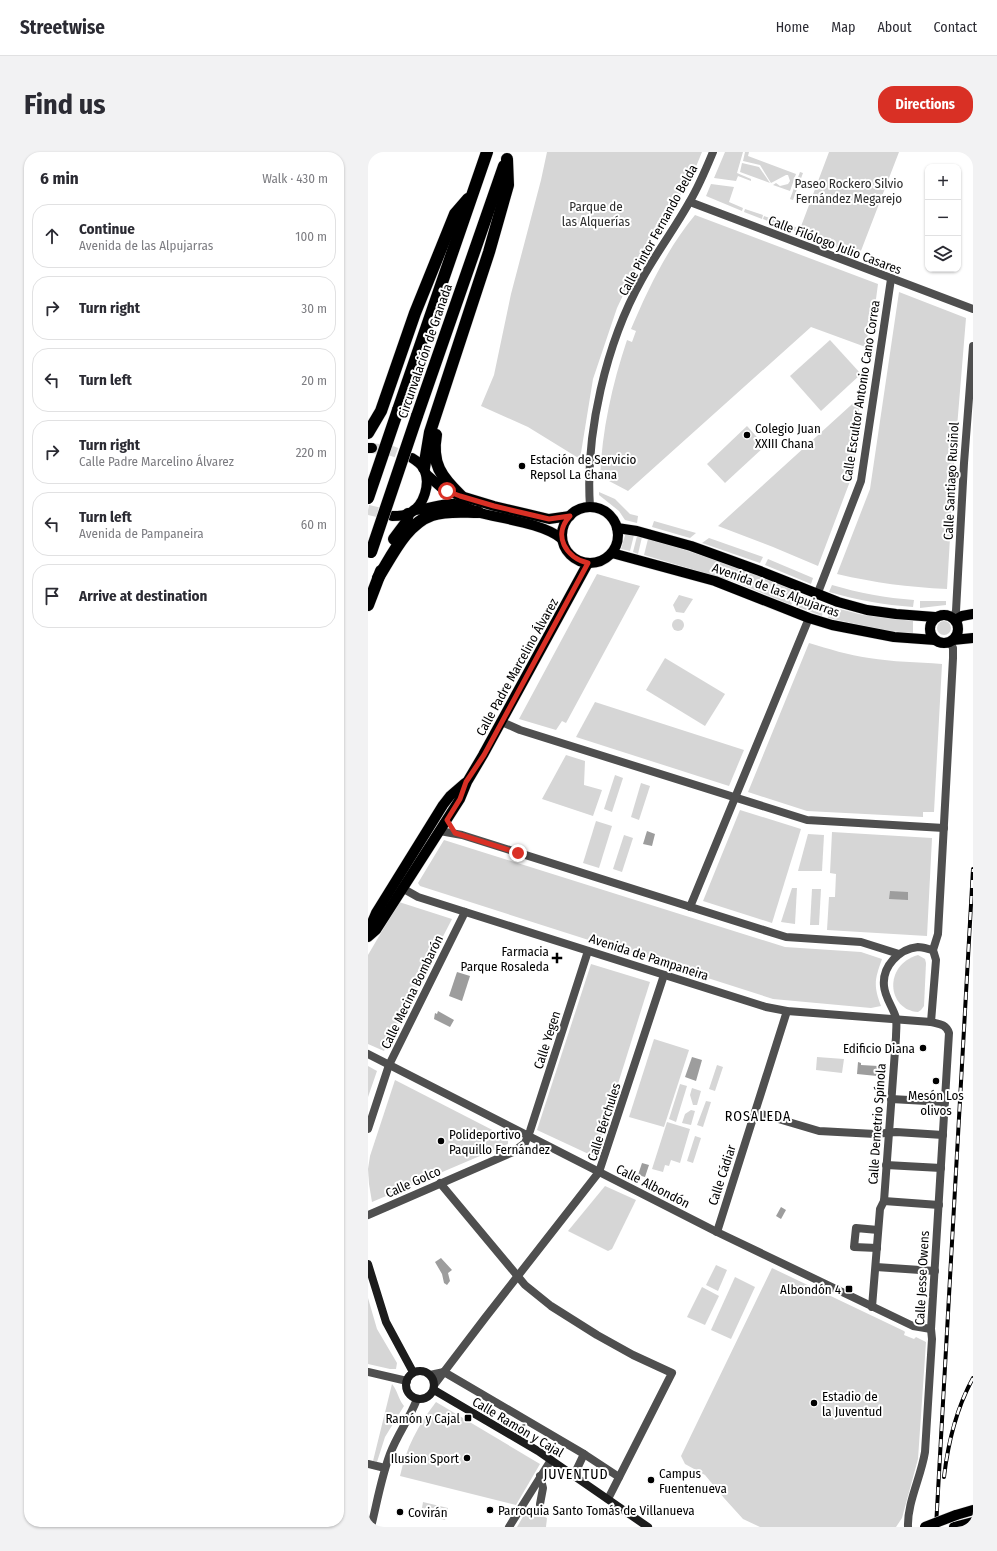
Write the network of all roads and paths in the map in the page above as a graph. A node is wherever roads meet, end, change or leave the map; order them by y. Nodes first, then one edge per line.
1 (487, 152) edge
2 (713, 152) edge
3 (508, 155) edge
4 (472, 193) junction
5 (690, 202) junction
6 (891, 279) junction
7 (973, 309) edge
8 (973, 346) edge
9 (440, 400) junction
10 (368, 433) edge
11 (412, 458) tunnel mouth
12 (425, 471) junction
13 (460, 496) junction
14 (368, 498) edge
15 (590, 507) junction
16 (411, 512) junction
17 (478, 512) junction
18 (392, 516) tunnel mouth
19 (570, 516) junction
20 (617, 528) junction
21 (562, 540) junction
22 (612, 553) junction
23 (369, 556) edge
24 (588, 563) junction
25 (378, 578) junction
26 (817, 595) junction
27 (368, 605) edge
28 (973, 614) edge
29 (935, 617) junction
30 (809, 618) junction
31 (954, 619) junction
32 (973, 638) edge
33 (934, 640) junction
34 (952, 641) junction
35 (502, 722) junction
36 (466, 782) junction
37 (734, 798) junction
38 (447, 820) junction
39 (944, 828) junction
40 (440, 831) junction
41 (455, 833) junction
42 (412, 854) junction
43 (402, 888) junction
44 (690, 907) junction
45 (465, 912) junction
46 (368, 932) edge
47 (368, 937) edge
48 (588, 950) junction
49 (933, 950) junction
50 (899, 954) junction
51 (664, 975) junction
52 (787, 1011) junction
53 (896, 1020) junction
54 (931, 1022) junction
55 (947, 1028) joint
56 (368, 1054) edge
57 (389, 1065) junction
58 (891, 1099) junction
59 (945, 1102) junction
60 (755, 1112) junction
61 (368, 1129) edge
62 (889, 1132) junction
63 (943, 1135) junction
64 (528, 1136) junction
65 (886, 1165) junction
66 (941, 1168) junction
67 (599, 1172) junction
68 (440, 1183) junction
69 (884, 1201) junction
70 (939, 1204) junction
71 (368, 1214) edge
72 (878, 1230) junction
73 (717, 1232) junction
74 (877, 1248) junction
75 (368, 1264) edge
76 (876, 1267) junction
77 (935, 1271) junction
78 (517, 1277) junction
79 (872, 1307) junction
80 (931, 1329) junction
81 (368, 1372) edge
82 (413, 1372) junction
83 (444, 1372) junction
84 (430, 1375) junction
85 (407, 1381) junction
86 (434, 1387) junction
87 (417, 1399) junction
88 (584, 1454) junction
89 (551, 1460) junction
90 (368, 1464) edge
91 (385, 1468) junction
92 (574, 1475) junction
93 (540, 1476) junction
94 (619, 1477) junction
95 (528, 1496) junction
96 (608, 1499) junction
97 (973, 1510) edge
98 (973, 1522) edge
99 (956, 1523) edge
100 (371, 1527) edge
101 (509, 1527) edge
102 (648, 1527) edge
103 (908, 1527) edge
104 (925, 1527) edge

1 - 4 highway, Circunvalación de Granada
2 - 5 street, Calle Pintor Fernando Belda
3 - 9 highway
3 - 23 highway, Circunvalación de Granada, bridge
4 - 10 highway
4 - 14 highway, Circunvalación de Granada, bridge
5 - 6 street, Calle Filólogo Julio Casares
5 - 15 street, Calle Pintor Fernando Belda
6 - 7 street, Calle Filólogo Julio Casares
6 - 26 street, Calle Escultor Antonio Cano Correa
8 - 31 street, Calle Santiago Rusiñol
9 - 12 highway
9 - 13 highway
11 - 12 main road
12 - 13 main road
12 - 16 main road
13 - 19 main road
15 - 19 main road
15 - 20 main road
16 - 17 main road
16 - 18 main road
16 - 25 highway
17 - 21 main road
17 - 25 highway
19 - 21 main road
20 - 22 main road
20 - 26 main road, Avenida de las Alpujarras
21 - 24 main road
22 - 24 main road
22 - 30 main road, Avenida de las Alpujarras
24 - 35 main road, Calle Padre Marcelino Álvarez
25 - 27 highway
26 - 29 main road, Avenida de las Alpujarras
28 - 31 main road
29 - 31 main road
29 - 33 main road
30 - 33 main road, Avenida de las Alpujarras
30 - 37 street
31 - 34 main road
32 - 34 main road
33 - 34 main road
34 - 39 street
35 - 36 main road, Calle Padre Marcelino Álvarez
35 - 37 street
36 - 38 main road, Calle Padre Marcelino Álvarez
36 - 42 main road, Calle Padre Marcelino Álvarez
37 - 39 street
37 - 44 street
38 - 40 main road, Calle Padre Marcelino Álvarez
38 - 41 street
39 - 49 street
40 - 41 street
40 - 42 main road
40 - 43 main road, Calle Padre Marcelino Álvarez
41 - 44 street
42 - 43 main road
42 - 46 main road, Calle Padre Marcelino Álvarez
43 - 45 street, Avenida de Pampaneira
43 - 47 main road, Calle Padre Marcelino Álvarez
44 - 50 street
45 - 48 street, Avenida de Pampaneira
45 - 57 street, Calle Mecina Bombarón
48 - 51 street, Avenida de Pampaneira
48 - 64 street, Calle Yegen
49 - 50 street
49 - 54 street
50 - 53 street
51 - 52 street, Avenida de Pampaneira
51 - 67 street, Calle Bérchules
52 - 53 street, Avenida de Pampaneira
52 - 60 street, Calle Cádiar
53 - 54 street, Avenida de Pampaneira
53 - 58 street, Calle Demetrio Spínola
54 - 55 street, Avenida de Pampaneira
55 - 59 street, Calle Jesse Owens
56 - 57 street, Calle Albondón
57 - 61 street, Calle Mecina Bombarón
57 - 64 street, Calle Albondón
58 - 59 street
58 - 62 street, Calle Demetrio Spínola
59 - 63 street, Calle Jesse Owens
60 - 62 street
60 - 73 street, Calle Cádiar
62 - 63 street
62 - 65 street, Calle Demetrio Spínola
63 - 66 street, Calle Jesse Owens
64 - 67 street, Calle Albondón
64 - 68 street, Calle Golco
65 - 66 street
65 - 69 street, Calle Demetrio Spínola
66 - 70 street, Calle Jesse Owens
67 - 73 street, Calle Albondón
67 - 78 street, Calle Bérchules
68 - 71 street, Calle Golco
68 - 78 street
69 - 70 street
69 - 72 street, Calle Demetrio Spínola
70 - 77 street, Calle Jesse Owens
72 - 74 street, Calle Demetrio Spínola
72 - 74 street
73 - 79 street, Calle Albondón
74 - 76 street, Calle Demetrio Spínola
75 - 82 main road
76 - 77 street
76 - 79 street, Calle Demetrio Spínola
77 - 80 street, Calle Jesse Owens
78 - 83 street, Calle Bérchules
78 - 94 street
79 - 80 street, Calle Albondón
80 - 103 street, Calle Jesse Owens
81 - 85 street
82 - 84 main road
82 - 85 main road
83 - 84 street
83 - 86 street, Calle Bérchules
83 - 88 street, Calle Ramón y Cajal
84 - 86 main road
85 - 87 main road
86 - 87 main road
86 - 89 main road, Calle Ramón y Cajal
87 - 91 street
88 - 92 street
88 - 94 street, Calle Ramón y Cajal
89 - 92 main road, Calle Ramón y Cajal
89 - 93 street
90 - 91 street
91 - 100 street
92 - 96 main road, Calle Ramón y Cajal
93 - 95 street
93 - 95 street
94 - 96 street
95 - 101 street
96 - 102 main road, Calle Ramón y Cajal
97 - 99 main road
98 - 99 main road
99 - 104 main road, bridge

